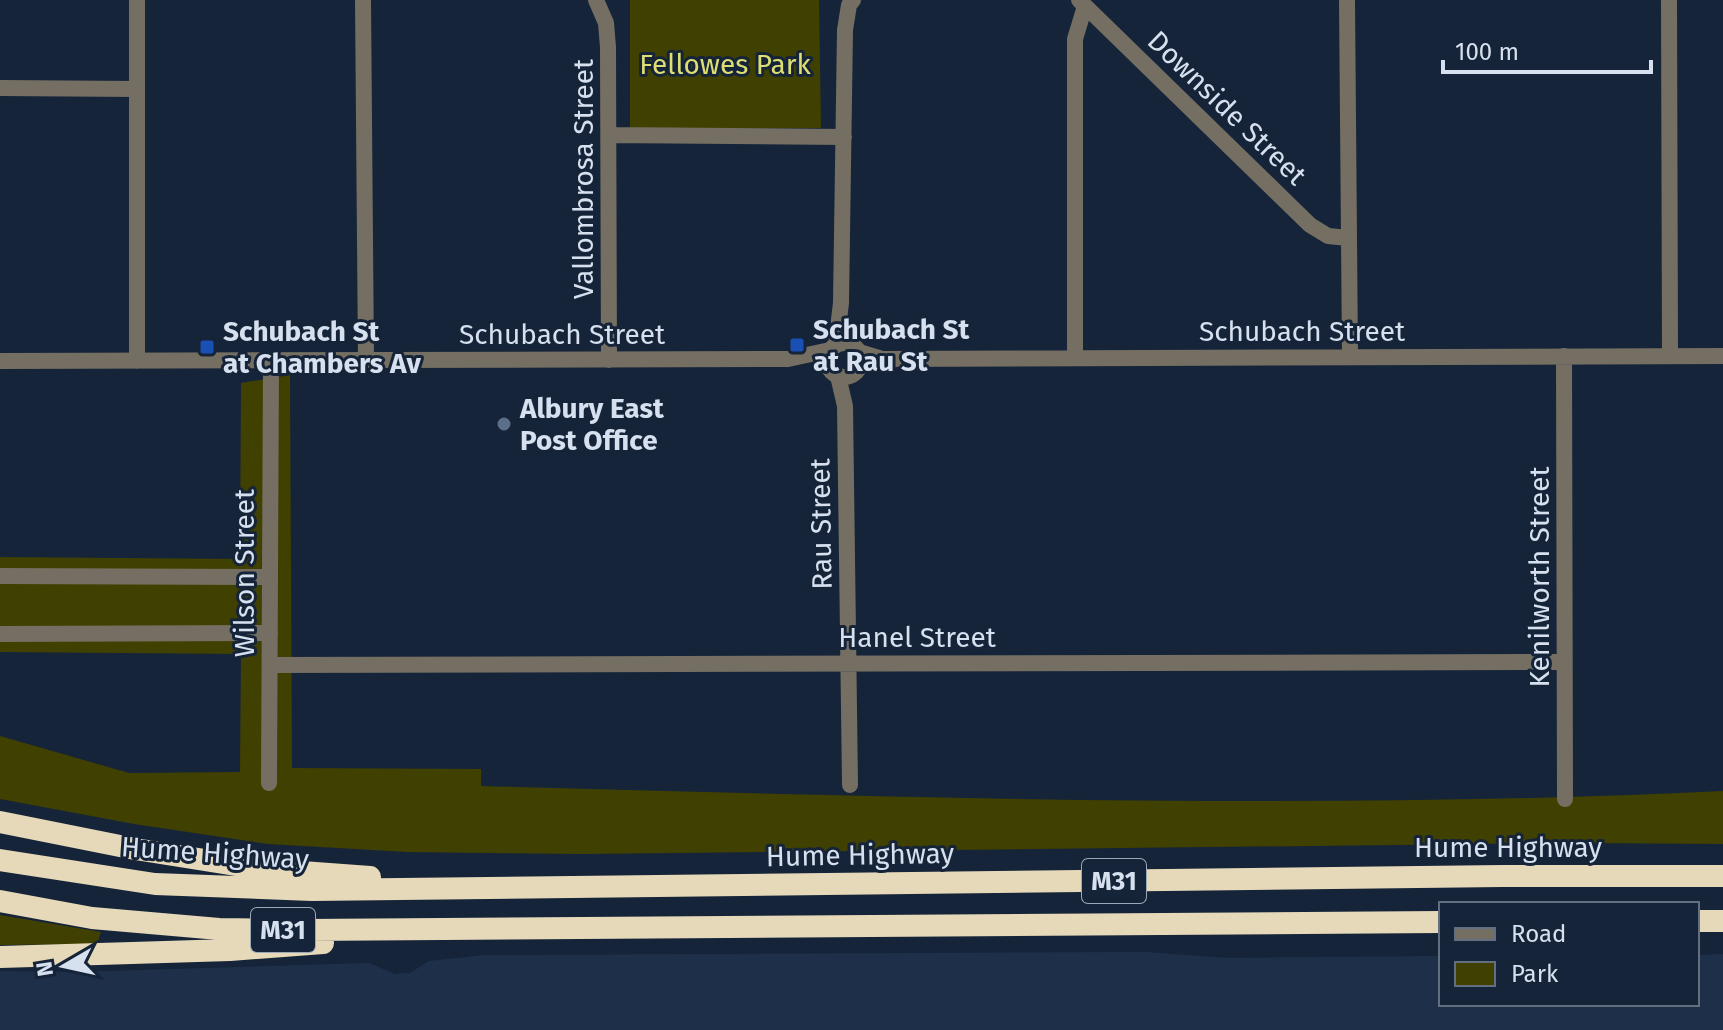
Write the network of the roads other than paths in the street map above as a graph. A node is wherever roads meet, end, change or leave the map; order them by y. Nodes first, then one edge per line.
1 (137, 0) edge
2 (363, 0) edge
3 (1347, 0) edge
4 (1669, 0) edge
5 (598, 1) edge
6 (849, 2) edge
7 (1082, 3) edge
8 (0, 88) edge
9 (136, 89) junction
10 (609, 135) junction
11 (844, 137) junction
12 (1348, 238) junction
13 (1564, 356) junction
14 (1670, 356) junction
15 (1723, 356) edge
16 (1075, 357) junction
17 (1350, 357) junction
18 (366, 360) junction
19 (609, 360) junction
20 (844, 360) junction
21 (0, 361) edge
22 (137, 361) junction
23 (271, 362) junction
24 (0, 576) edge
25 (270, 577) junction
26 (270, 633) junction
27 (0, 634) edge
28 (850, 662) junction
29 (1564, 662) junction
30 (270, 665) junction
31 (269, 783) dead end
32 (850, 785) dead end
33 (1565, 799) dead end
34 (0, 822) edge
35 (0, 860) edge
36 (1723, 876) edge
37 (505, 889) junction
38 (0, 901) edge
39 (1699, 921) edge
40 (1723, 921) edge
41 (1439, 922) edge
42 (568, 927) junction
43 (0, 957) edge

1 - 9 street
2 - 18 street
3 - 12 street
4 - 14 street
5 - 10 street, Vallombrosa Street
6 - 11 street, Rau Street
7 - 12 street, Downside Street
7 - 16 street
8 - 9 street
9 - 22 street
10 - 11 street
10 - 19 street, Vallombrosa Street
11 - 20 street, Rau Street
12 - 17 street
13 - 14 street, Schubach Street
13 - 17 street, Schubach Street
13 - 29 street, Kenilworth Street
14 - 15 street, Schubach Street
16 - 17 street, Schubach Street
16 - 20 street, Schubach Street
18 - 19 street, Schubach Street
18 - 23 street, Schubach Street
19 - 20 street, Schubach Street
20 - 28 street, Rau Street
21 - 22 street, Schubach Street
22 - 23 street, Schubach Street
23 - 25 street, Wilson Street
24 - 25 street
25 - 26 street, Wilson Street
26 - 27 street
26 - 30 street, Wilson Street
28 - 29 street, Hanel Street
28 - 30 street, Hanel Street
28 - 32 street, Rau Street
29 - 33 street, Kenilworth Street
30 - 31 street, Wilson Street
34 - 37 highway
35 - 37 highway, Hume Highway / M31
36 - 37 highway, Hume Highway / M31
38 - 42 highway, M31
39 - 40 highway
41 - 42 highway, M31
42 - 43 highway

